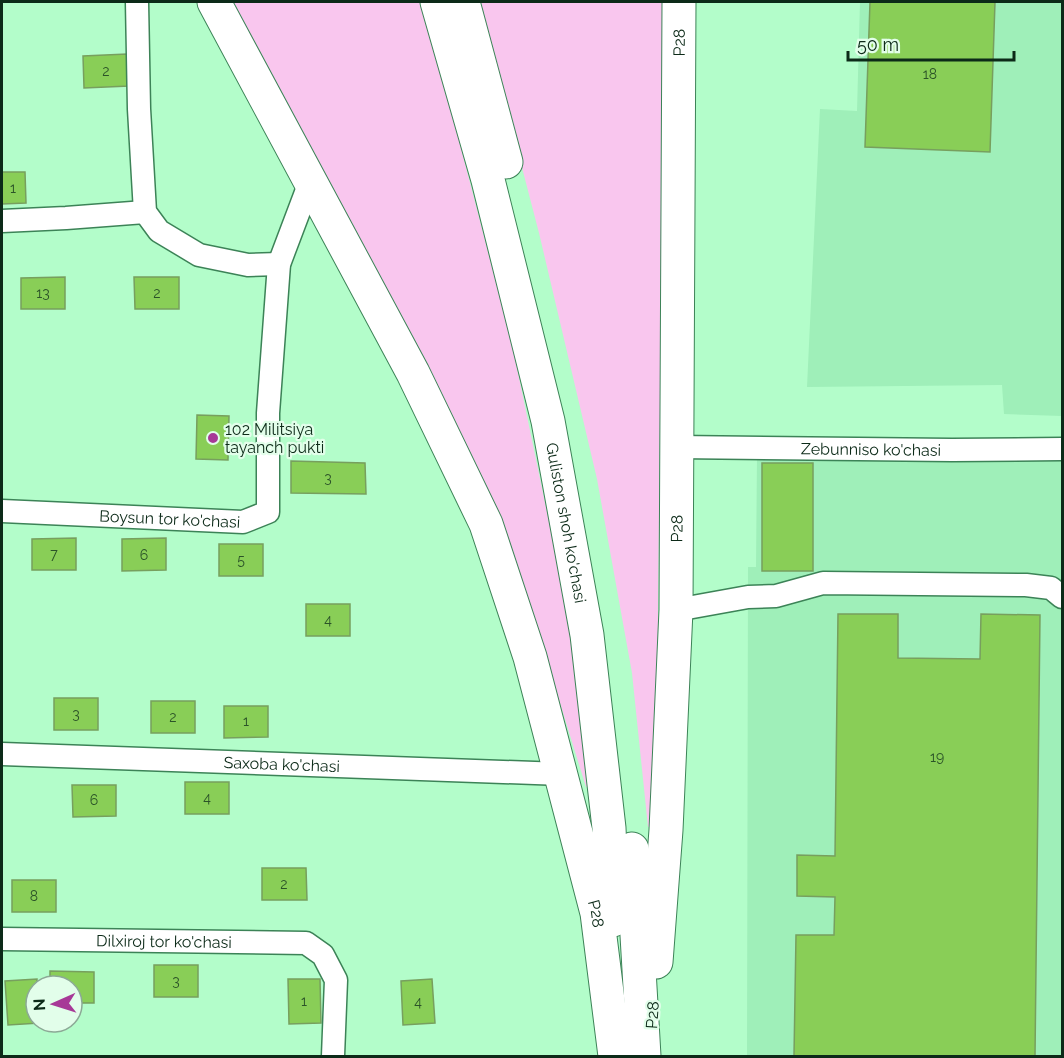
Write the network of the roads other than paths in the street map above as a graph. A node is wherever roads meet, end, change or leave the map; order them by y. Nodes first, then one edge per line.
1 (137, 2) edge
2 (214, 2) edge
3 (437, 2) edge
4 (463, 2) edge
5 (679, 2) edge
6 (310, 182) junction
7 (145, 212) junction
8 (2, 220) edge
9 (279, 264) junction
10 (677, 447) junction
11 (1062, 449) edge
12 (2, 511) edge
13 (1062, 597) edge
14 (676, 610) junction
15 (2, 754) edge
16 (562, 774) junction
17 (2, 939) edge
18 (333, 1056) edge
19 (617, 1056) edge
20 (646, 1056) edge

1 - 7 street
2 - 6 main road
3 - 19 main road, Guliston shoh ko'chasi
4 - 20 main road, Guliston shoh ko'chasi
5 - 10 main road, Р28
6 - 9 street
6 - 16 main road
7 - 8 street
7 - 9 street
9 - 12 street, Boysun tor ko'chasi
10 - 11 street, Zebunniso ko'chasi
10 - 14 main road, Р28
13 - 14 street
14 - 20 main road, Р28
15 - 16 street, Saxoba ko'chasi
16 - 19 main road, P28
17 - 18 street, Dilxiroj tor ko'chasi

